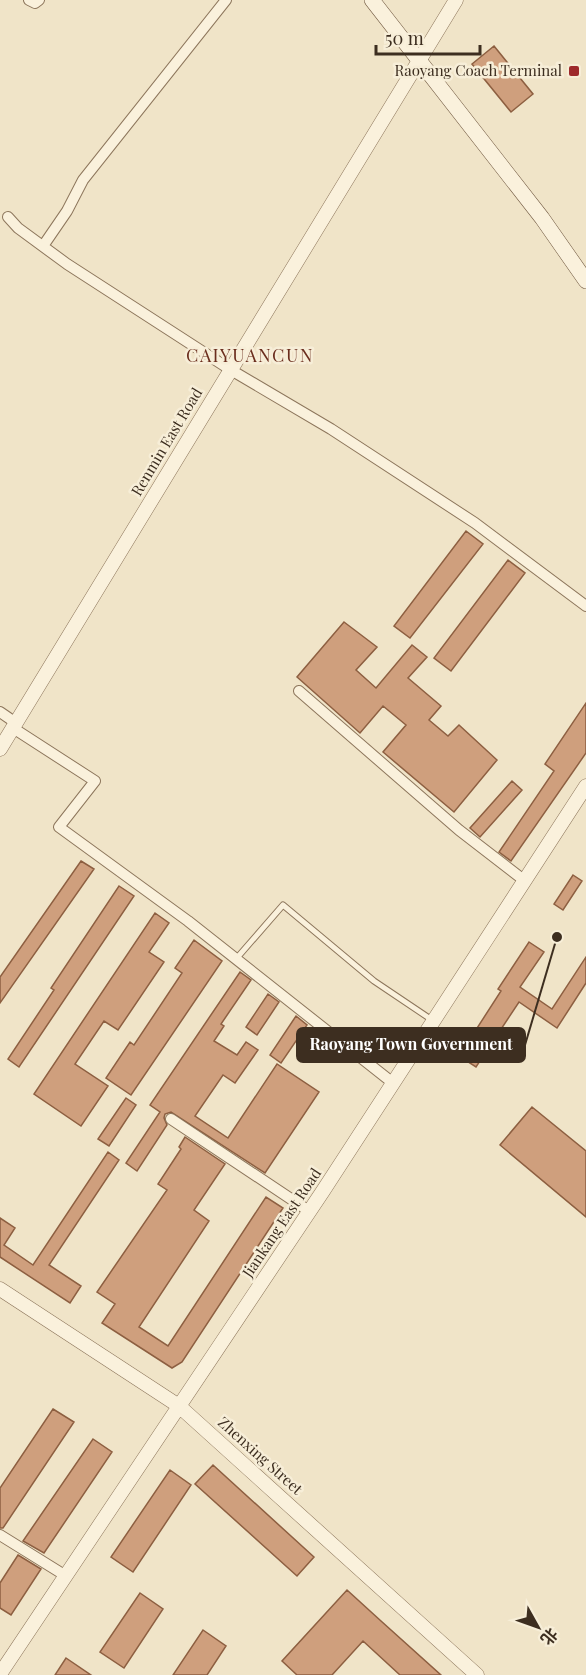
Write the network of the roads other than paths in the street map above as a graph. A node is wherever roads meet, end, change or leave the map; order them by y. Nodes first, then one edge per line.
1 (29, 0) edge
2 (39, 0) edge
3 (226, 0) edge
4 (372, 0) edge
5 (456, 0) edge
6 (419, 61) junction
7 (8, 218) dead end
8 (43, 246) junction
9 (586, 281) edge
10 (231, 370) junction
11 (586, 606) edge
12 (300, 691) dead end
13 (0, 712) edge
14 (14, 725) junction
15 (0, 749) edge
16 (586, 786) edge
17 (525, 881) junction
18 (236, 959) junction
19 (433, 1021) junction
20 (393, 1083) junction
21 (171, 1119) dead end
22 (309, 1211) junction
23 (0, 1288) edge
24 (179, 1406) junction
25 (0, 1535) edge
26 (66, 1576) junction
27 (0, 1674) edge
28 (477, 1675) edge

1 - 2 street
3 - 8 street
4 - 6 main road
5 - 6 street, Renmin East Road
6 - 9 main road
6 - 10 street, Renmin East Road
7 - 8 street
8 - 10 street
10 - 11 street
10 - 14 street, Renmin East Road
12 - 17 street
13 - 14 street
14 - 15 street, Renmin East Road
14 - 18 street
16 - 17 street, Jiankang East Road
17 - 19 street, Jiankang East Road
18 - 19 lane
18 - 20 street
19 - 20 street, Jiankang East Road
20 - 22 street, Jiankang East Road
21 - 22 street
22 - 24 street, Jiankang East Road
23 - 24 street, Zhenxing Street
24 - 26 street, Jiankang East Road
24 - 28 street, Zhenxing Street
25 - 26 street
26 - 27 street, Jiankang East Road

